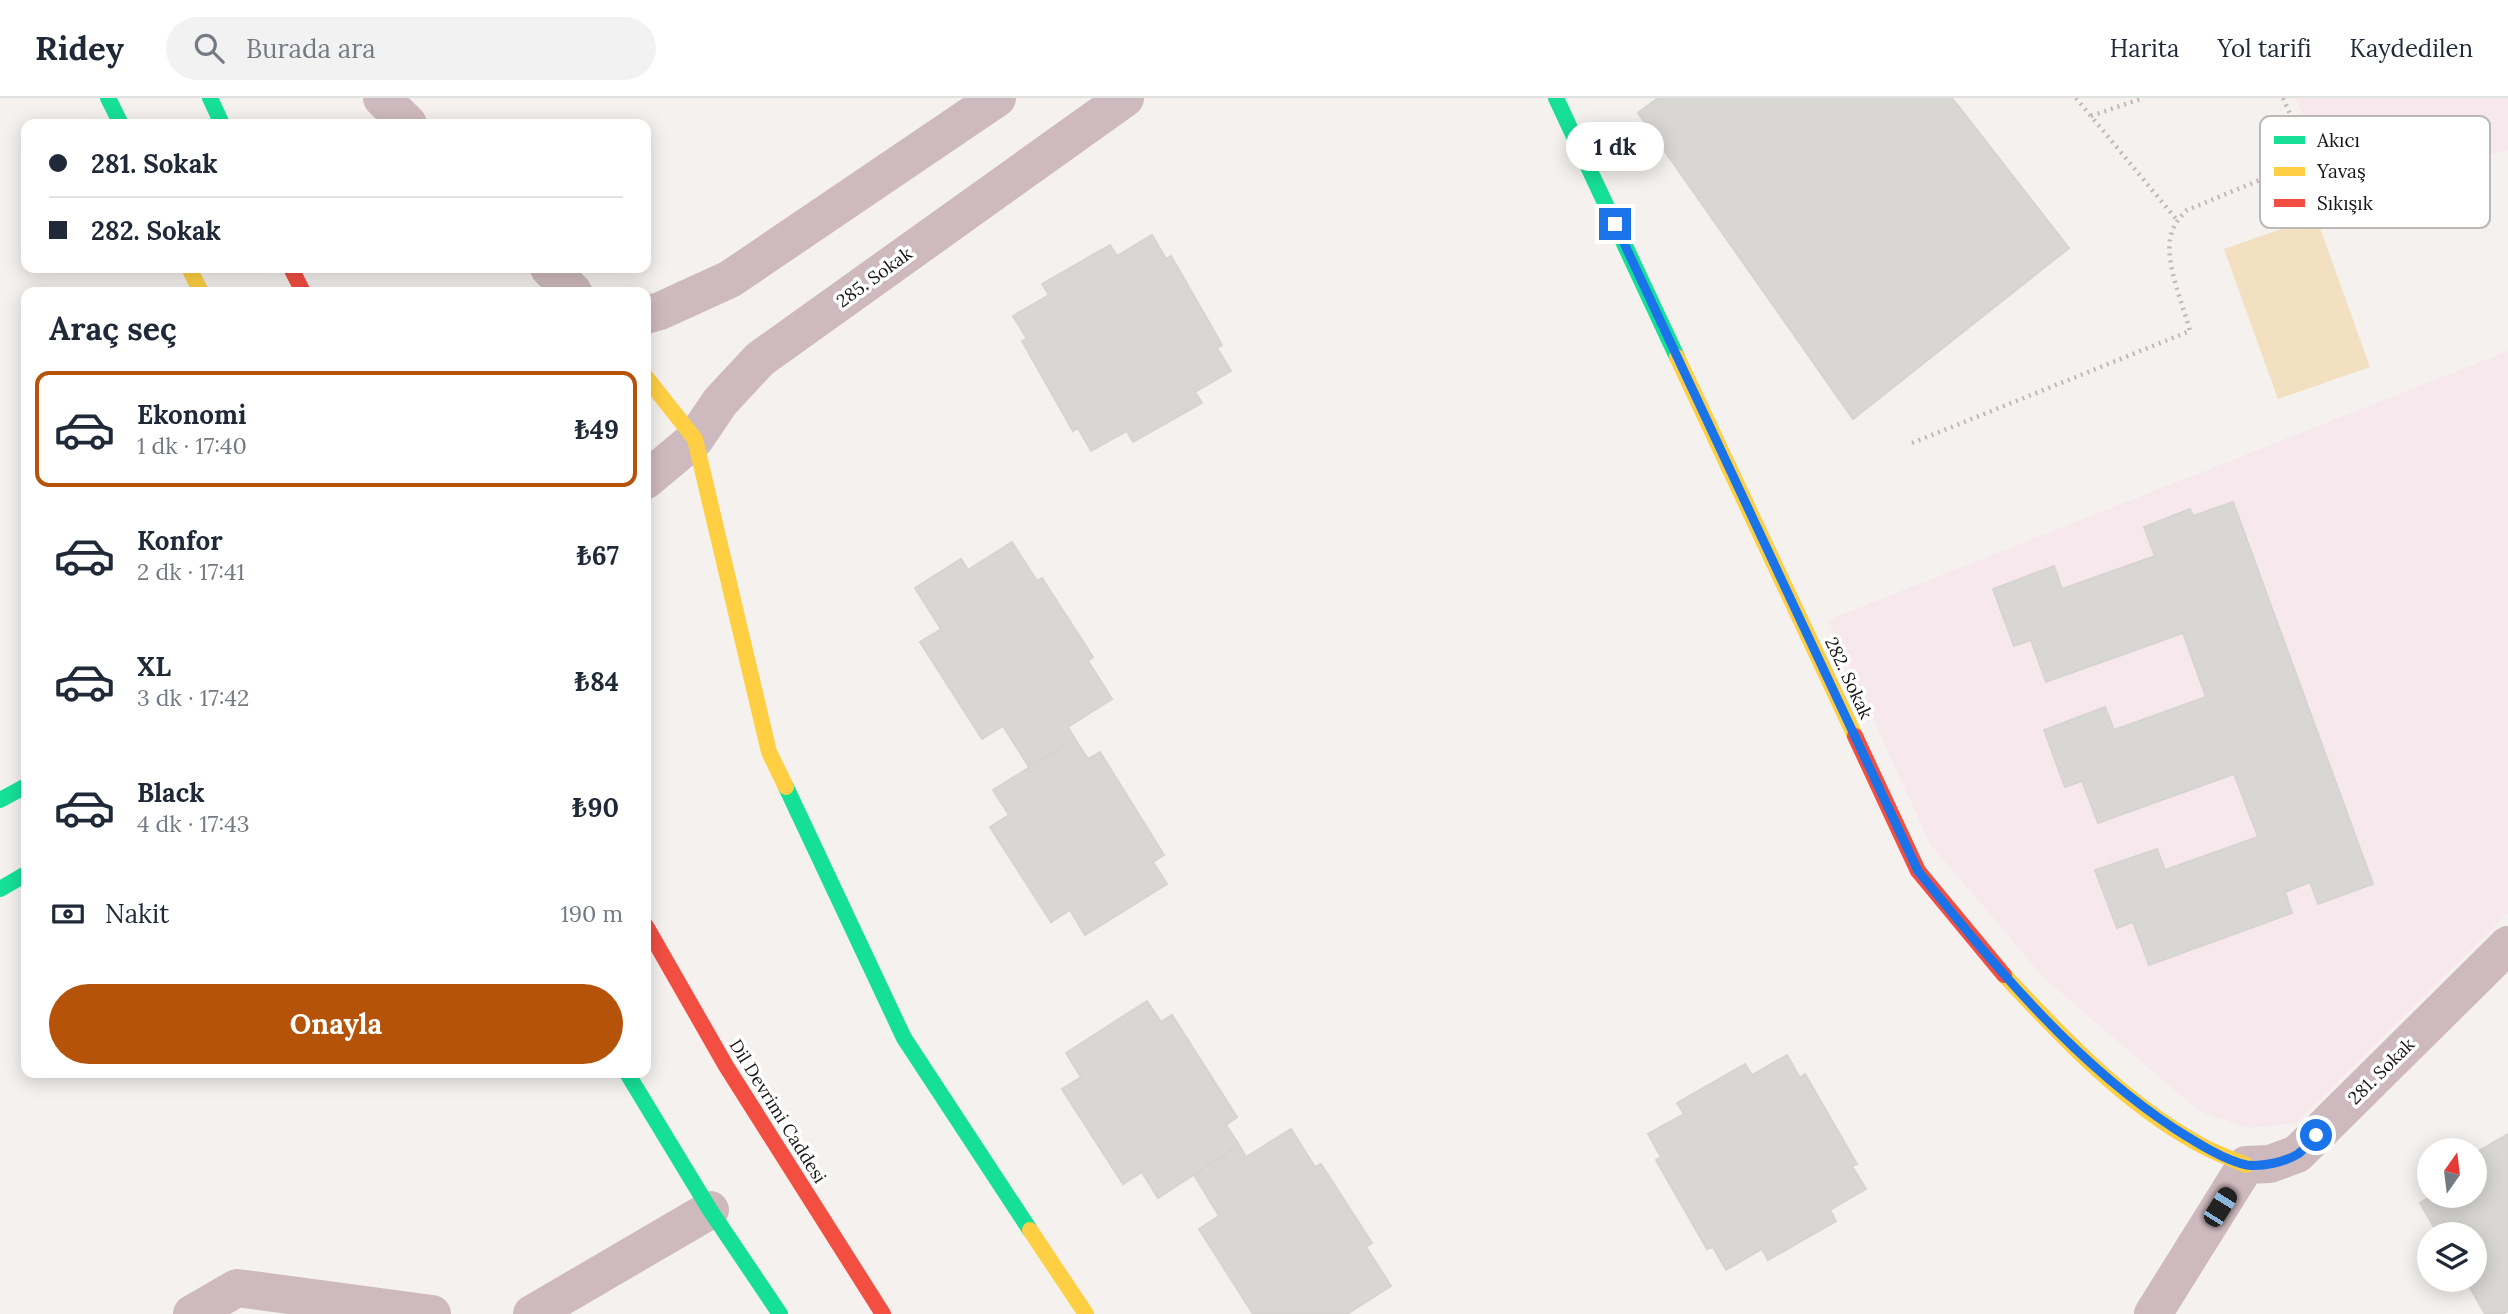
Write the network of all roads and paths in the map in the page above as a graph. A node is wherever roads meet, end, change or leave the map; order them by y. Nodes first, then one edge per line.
1 (108, 98) edge
2 (210, 98) edge
3 (382, 98) edge
4 (997, 98) edge
5 (1125, 98) edge
6 (1556, 98) edge
7 (2076, 98) edge
8 (2143, 98) edge
9 (2283, 98) edge
10 (2091, 116) junction
11 (2291, 116) edge
12 (118, 119) edge
13 (220, 119) edge
14 (403, 119) edge
15 (2260, 180) edge
16 (2177, 220) junction
17 (554, 273) edge
18 (568, 287) edge
19 (651, 314) edge
20 (651, 383) edge
21 (695, 439) junction
22 (1912, 443) dead end
23 (651, 476) edge
24 (21, 789) edge
25 (0, 800) edge
26 (21, 877) edge
27 (0, 889) edge
28 (651, 935) edge
29 (2508, 945) edge
30 (630, 1078) edge
31 (2246, 1165) junction
32 (710, 1210) junction
33 (192, 1314) edge
34 (432, 1314) edge
35 (532, 1314) edge
36 (780, 1314) edge
37 (883, 1314) edge
38 (1086, 1314) edge
39 (2153, 1314) edge

1 - 12 street
2 - 13 street
3 - 14 street
4 - 19 street
5 - 21 street, 285. Sokak
6 - 31 street, 282. Sokak
7 - 10 path
8 - 10 path
9 - 11 path
10 - 16 path
15 - 16 path
16 - 22 path
17 - 18 street
20 - 21 street
21 - 23 street, 285. Sokak
21 - 38 street
24 - 25 street
26 - 27 street
28 - 37 street, Dil Devrimi Caddesi
29 - 31 street, 281. Sokak
30 - 32 street
31 - 39 street
32 - 35 street
32 - 36 street
33 - 34 street

